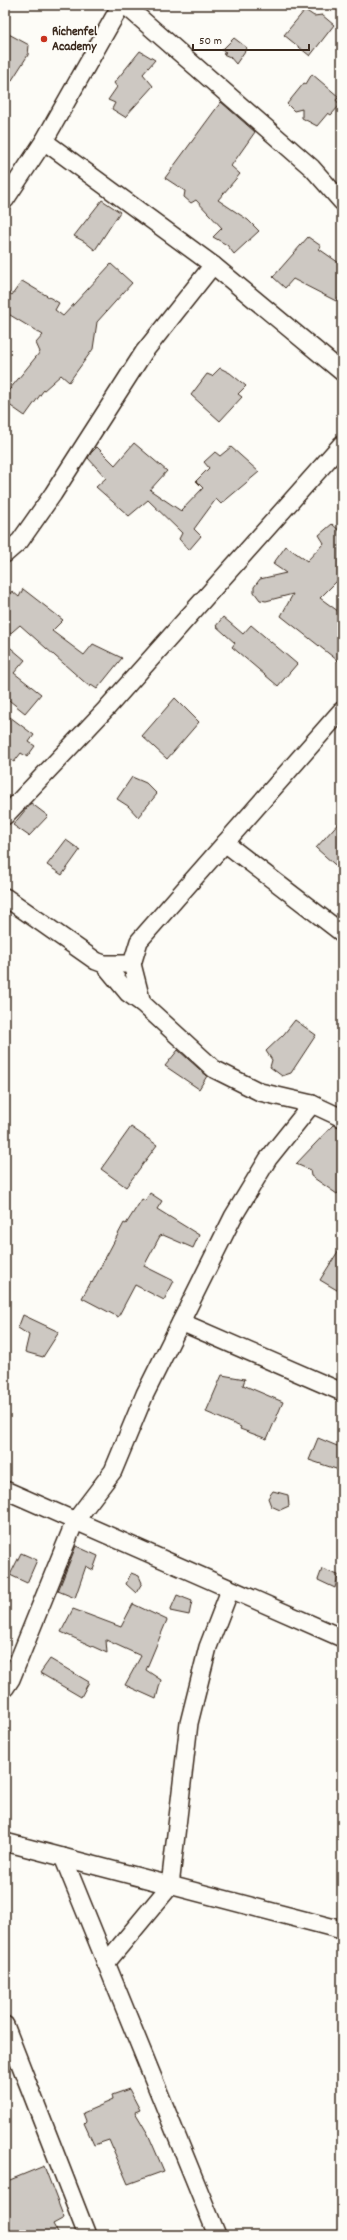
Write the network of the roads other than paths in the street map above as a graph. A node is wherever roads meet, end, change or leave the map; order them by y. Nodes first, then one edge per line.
1 (121, 5) edge
2 (125, 5) edge
3 (44, 141) junction
4 (5, 200) edge
5 (342, 202) edge
6 (213, 265) junction
7 (342, 372) edge
8 (342, 444) edge
9 (5, 554) edge
10 (342, 711) edge
11 (5, 816) edge
12 (225, 843) junction
13 (5, 897) edge
14 (342, 933) edge
15 (104, 964) junction
16 (132, 964) junction
17 (142, 1003) junction
18 (312, 1104) junction
19 (342, 1118) edge
20 (181, 1322) junction
21 (342, 1392) edge
22 (5, 1490) edge
23 (75, 1521) junction
24 (230, 1590) junction
25 (342, 1638) edge
26 (5, 1688) edge
27 (5, 1842) edge
28 (63, 1857) junction
29 (170, 1886) junction
30 (342, 1930) edge
31 (106, 1963) junction
32 (5, 2025) edge
33 (87, 2235) edge
34 (218, 2235) edge

1 - 3 street
2 - 5 street
3 - 4 street
3 - 6 street
6 - 7 street
6 - 9 street
8 - 11 street
10 - 12 street
12 - 14 street
12 - 16 street
13 - 15 street
15 - 16 street
15 - 17 street
16 - 17 street
17 - 18 street
18 - 19 street
18 - 20 street
20 - 21 street
20 - 23 street
22 - 23 street
23 - 24 street
23 - 26 street
24 - 25 street
24 - 29 street
27 - 28 street
28 - 29 street
28 - 31 street
29 - 30 street
29 - 31 street
31 - 34 street
32 - 33 street

